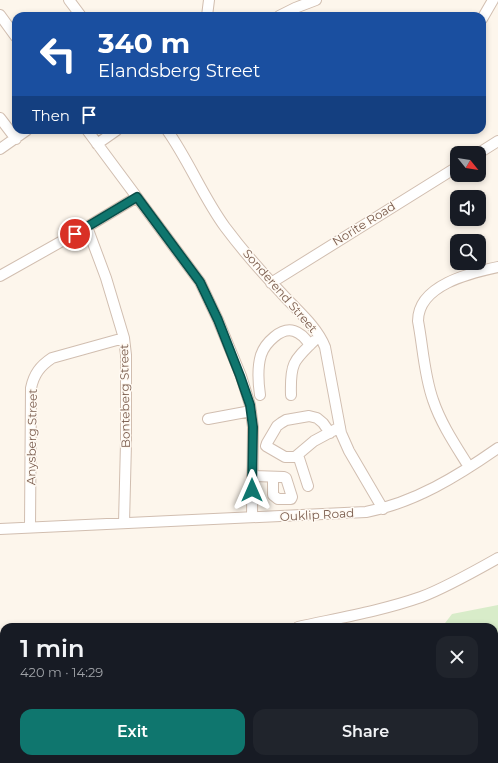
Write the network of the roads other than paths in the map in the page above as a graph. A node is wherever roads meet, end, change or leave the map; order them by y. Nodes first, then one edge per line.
1 (69, 0) edge
2 (209, 0) edge
3 (316, 0) edge
4 (493, 0) edge
5 (78, 12) edge
6 (208, 12) edge
7 (287, 12) edge
8 (486, 12) edge
9 (0, 16) edge
10 (12, 32) edge
11 (0, 118) edge
12 (12, 134) edge
13 (12, 134) edge
14 (23, 134) edge
15 (90, 134) edge
16 (112, 134) edge
17 (170, 134) edge
18 (16, 139) junction
19 (498, 141) edge
20 (98, 144) junction
21 (0, 149) edge
22 (486, 149) edge
23 (450, 171) edge
24 (137, 197) junction
25 (88, 227) junction
26 (498, 267) edge
27 (0, 276) edge
28 (271, 283) junction
29 (320, 336) junction
30 (124, 338) junction
31 (310, 345) junction
32 (260, 395) dead end
33 (291, 395) dead end
34 (251, 411) junction
35 (208, 419) dead end
36 (340, 428) junction
37 (330, 432) junction
38 (498, 448) edge
39 (298, 455) junction
40 (469, 467) junction
41 (252, 476) junction
42 (273, 476) dead end
43 (308, 486) dead end
44 (383, 508) junction
45 (252, 518) junction
46 (124, 523) junction
47 (30, 527) junction
48 (0, 529) edge
49 (498, 558) edge
50 (316, 623) edge

1 - 5 street
2 - 6 street
3 - 7 street
4 - 8 street
9 - 10 street
11 - 13 street
12 - 18 street
14 - 18 street
15 - 20 street
16 - 20 street
17 - 28 street, Sonderend Street
18 - 21 street
19 - 22 street
20 - 24 street
23 - 28 street, Norite Road
24 - 25 street
24 - 34 street
25 - 27 street
25 - 30 street, Bonteberg Street
26 - 40 street
28 - 29 street, Sonderend Street
29 - 31 street
29 - 36 street, Sonderend Street
30 - 46 street, Bonteberg Street
30 - 47 street, Anysberg Street
31 - 32 street
31 - 33 street
34 - 35 street
34 - 41 street
36 - 37 street
36 - 44 street, Sonderend Street
37 - 39 street
37 - 39 street
38 - 40 street, Ouklip Road
39 - 43 street
40 - 44 street, Ouklip Road
41 - 42 street
41 - 45 street
44 - 45 street, Ouklip Road
45 - 46 street, Ouklip Road
46 - 47 street, Ouklip Road
47 - 48 street, Ouklip Road
49 - 50 street

